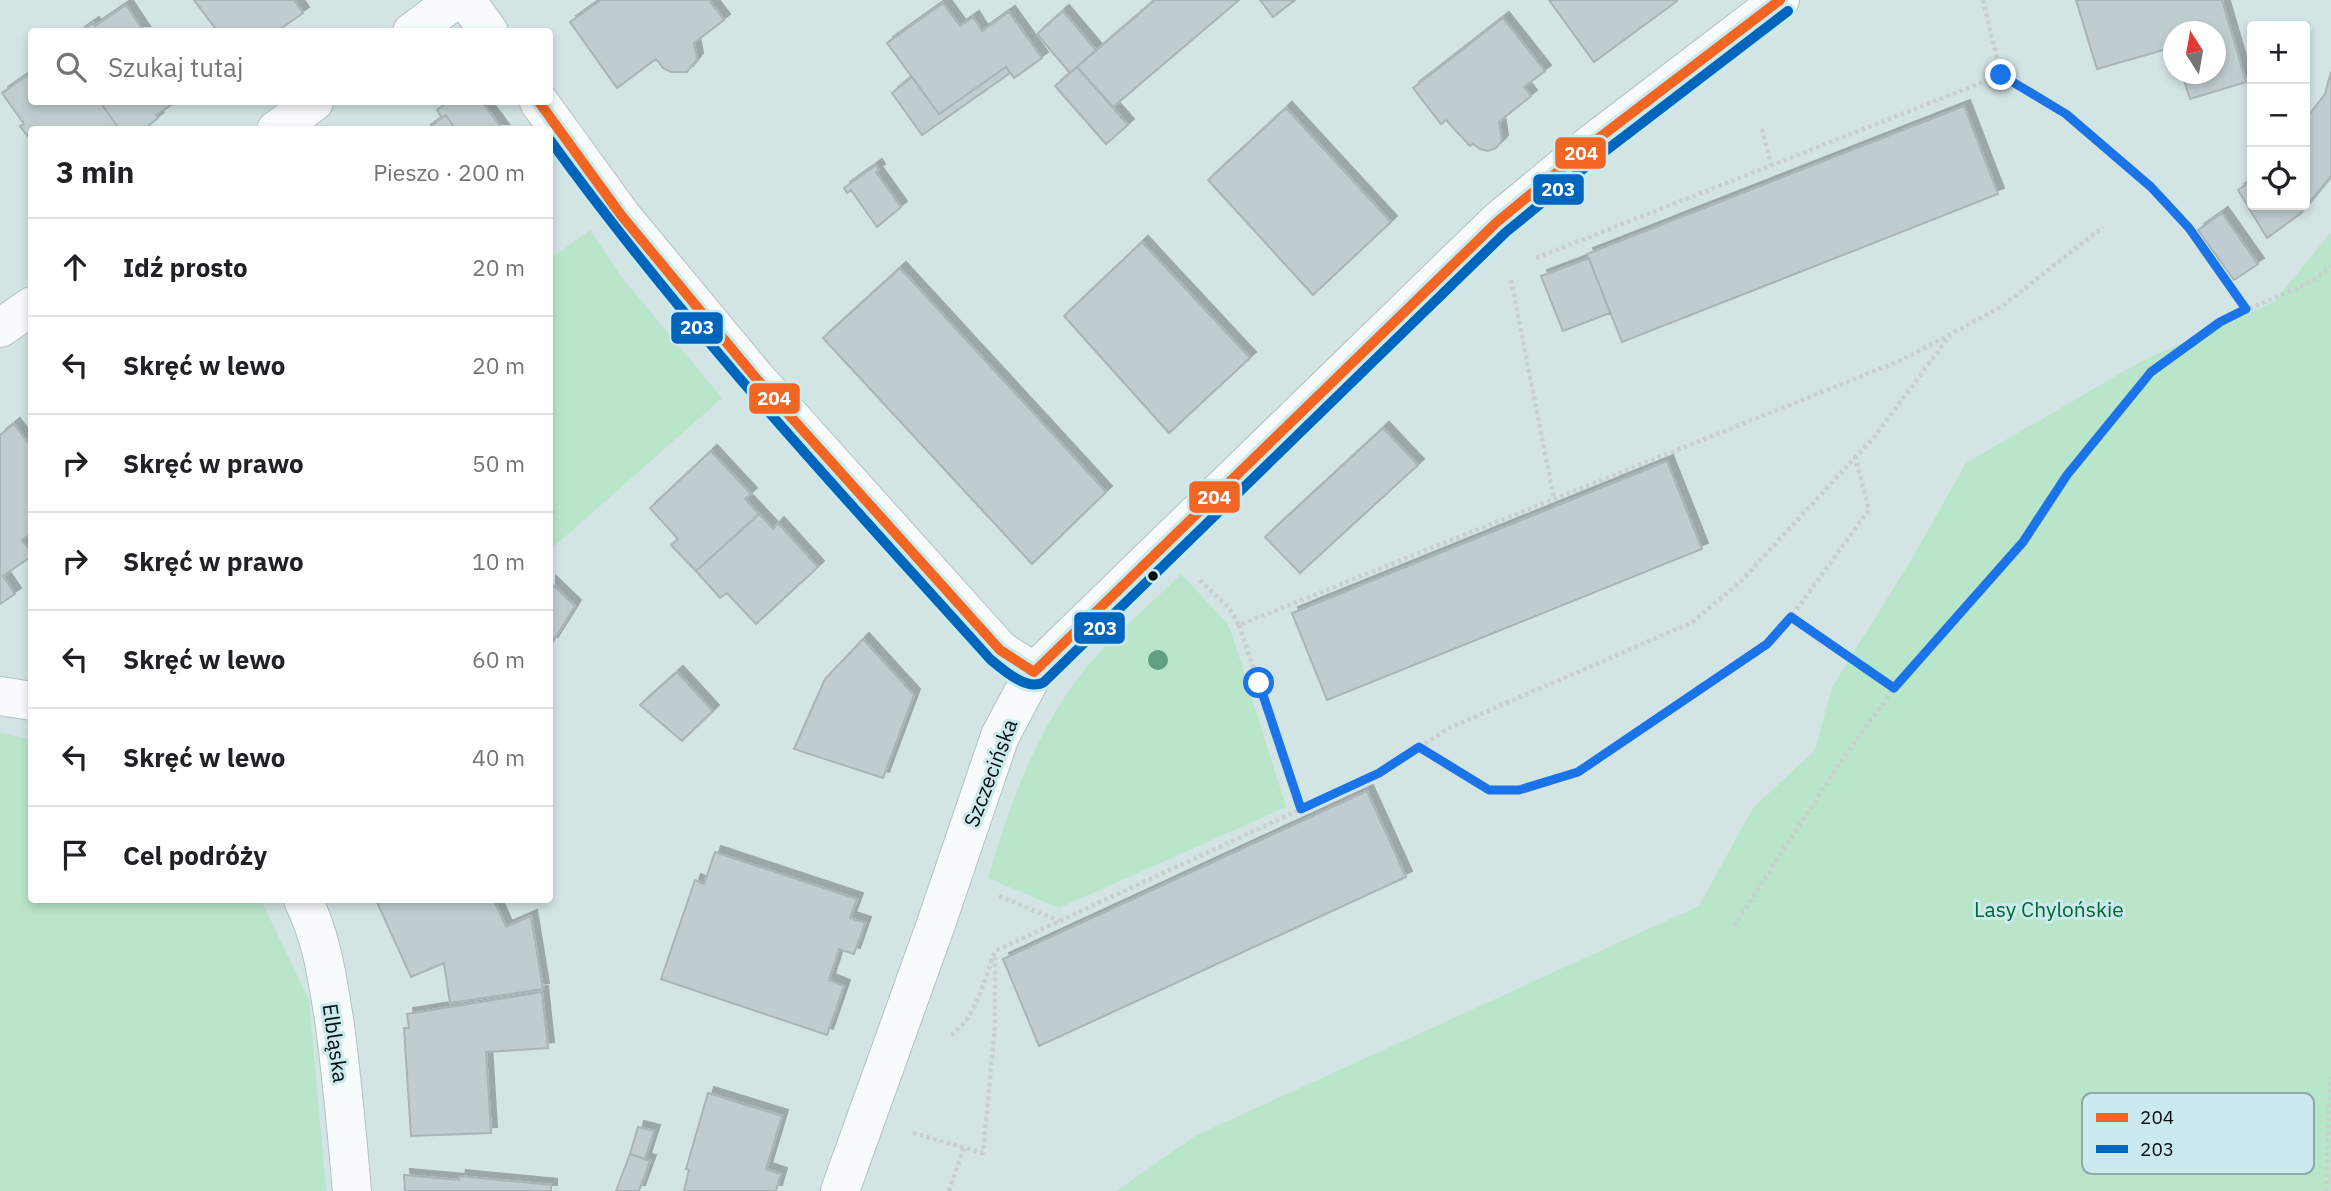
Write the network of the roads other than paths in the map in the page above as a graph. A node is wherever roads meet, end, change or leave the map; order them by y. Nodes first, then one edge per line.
1 (455, 0) edge
2 (466, 0) edge
3 (1780, 0) edge
4 (417, 28) edge
5 (486, 28) edge
6 (310, 105) edge
7 (541, 105) edge
8 (281, 126) edge
9 (28, 309) edge
10 (0, 328) edge
11 (1034, 672) junction
12 (0, 696) edge
13 (28, 700) edge
14 (304, 903) edge
15 (352, 1191) edge
16 (840, 1191) edge

1 - 4 street
2 - 5 street
3 - 11 street, Szczecińska
6 - 8 street
7 - 11 street
9 - 10 street
11 - 16 street, Szczecińska
12 - 13 street
14 - 15 street, Elbląska

